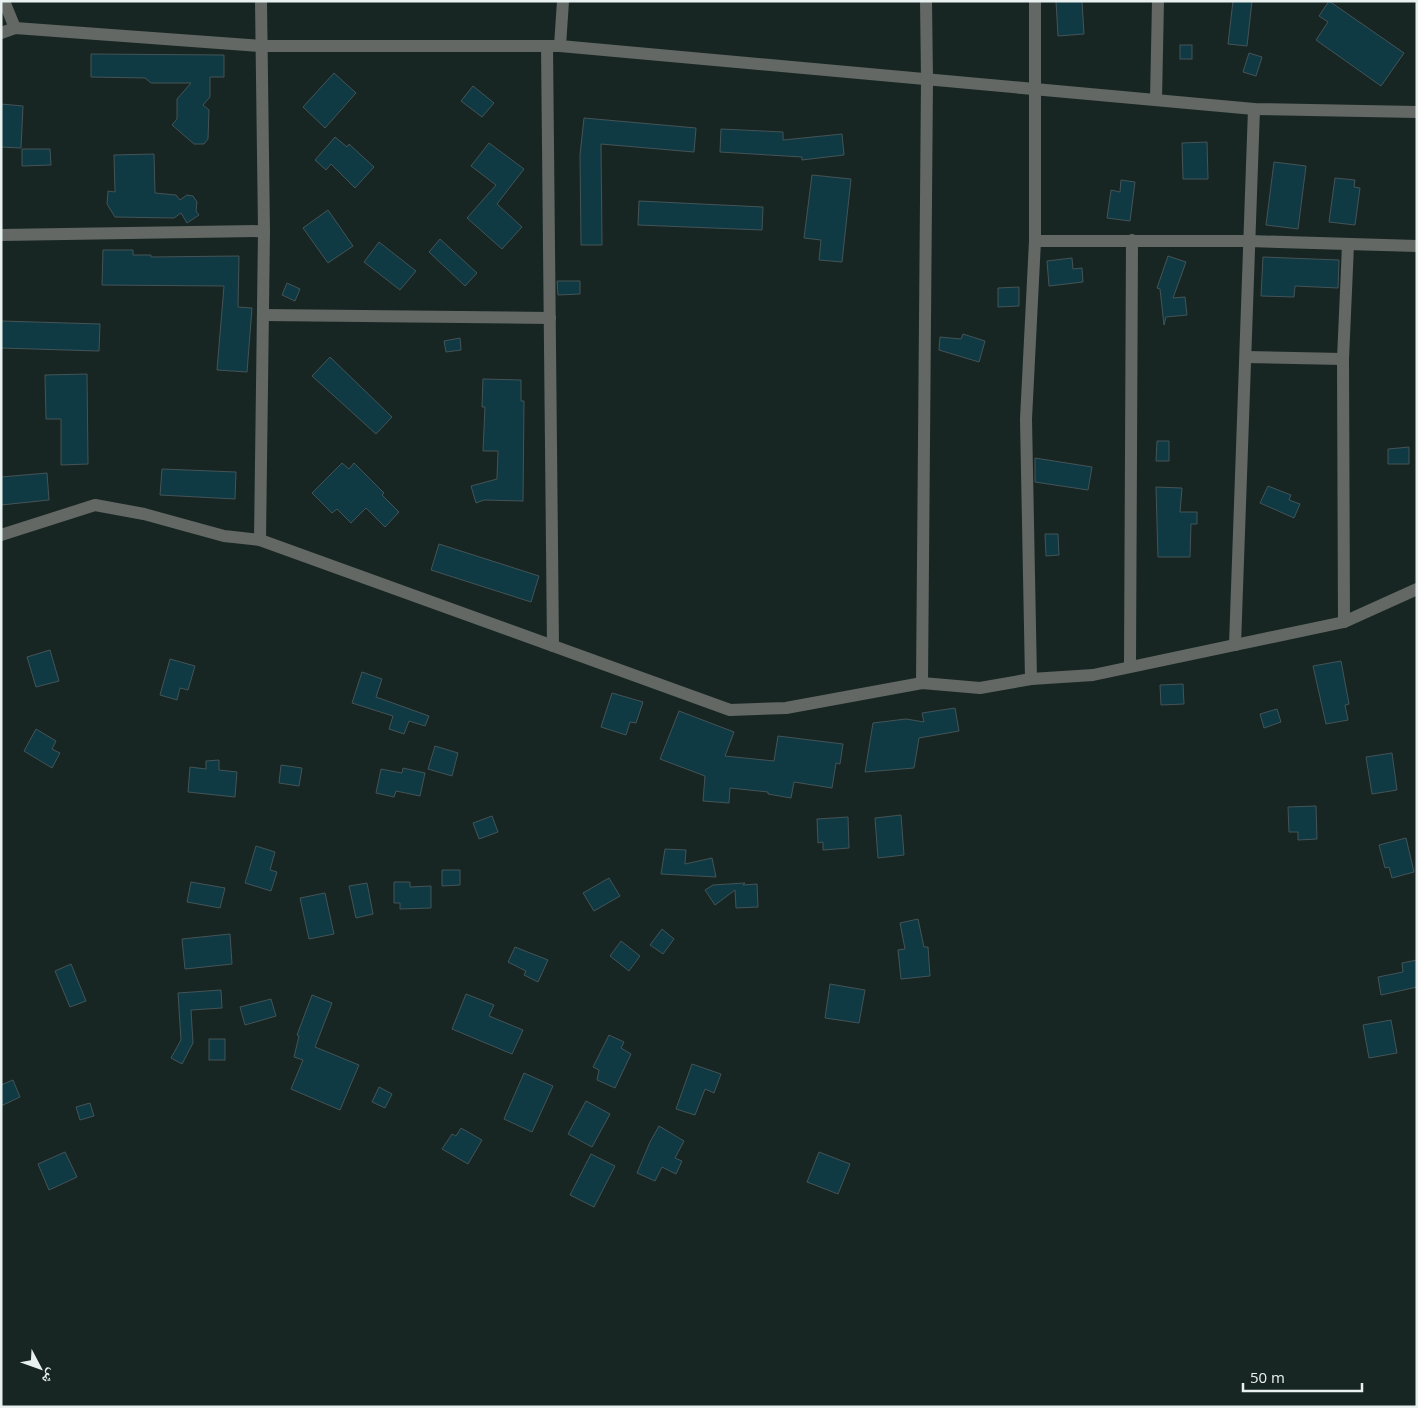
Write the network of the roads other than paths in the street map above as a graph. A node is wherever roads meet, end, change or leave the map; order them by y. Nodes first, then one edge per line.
1 (4, 1) edge
2 (261, 1) edge
3 (563, 1) edge
4 (926, 1) edge
5 (1035, 1) edge
6 (1158, 1) edge
7 (15, 28) junction
8 (1, 33) edge
9 (261, 46) junction
10 (553, 46) junction
11 (928, 79) junction
12 (1036, 90) junction
13 (1156, 100) junction
14 (1254, 109) junction
15 (1417, 112) edge
16 (264, 231) junction
17 (1, 235) edge
18 (1132, 240) junction
19 (1034, 241) junction
20 (1249, 241) junction
21 (1348, 245) junction
22 (1417, 246) edge
23 (263, 315) junction
24 (550, 318) junction
25 (1246, 356) junction
26 (1343, 359) junction
27 (1, 535) edge
28 (260, 540) junction
29 (1417, 588) edge
30 (1344, 622) junction
31 (1235, 645) junction
32 (554, 646) junction
33 (1130, 666) junction
34 (1031, 679) junction
35 (922, 683) junction

1 - 7 street
2 - 9 street
3 - 10 street
4 - 11 street
5 - 12 street
6 - 13 street
7 - 8 street
7 - 9 street
9 - 10 street
9 - 16 street
10 - 11 street
10 - 24 street
11 - 12 street
11 - 35 street
12 - 13 street
12 - 19 street
13 - 14 street
14 - 15 street
14 - 20 street
16 - 17 street
16 - 23 street
18 - 19 street
18 - 20 street
18 - 33 street
19 - 34 street
20 - 21 street
20 - 25 street
21 - 22 street
21 - 26 street
23 - 24 street
23 - 28 street
24 - 32 street
25 - 26 street
25 - 31 street
26 - 30 street
27 - 28 street
28 - 32 street
29 - 30 street
30 - 31 street
31 - 33 street
32 - 35 street
33 - 34 street
34 - 35 street

